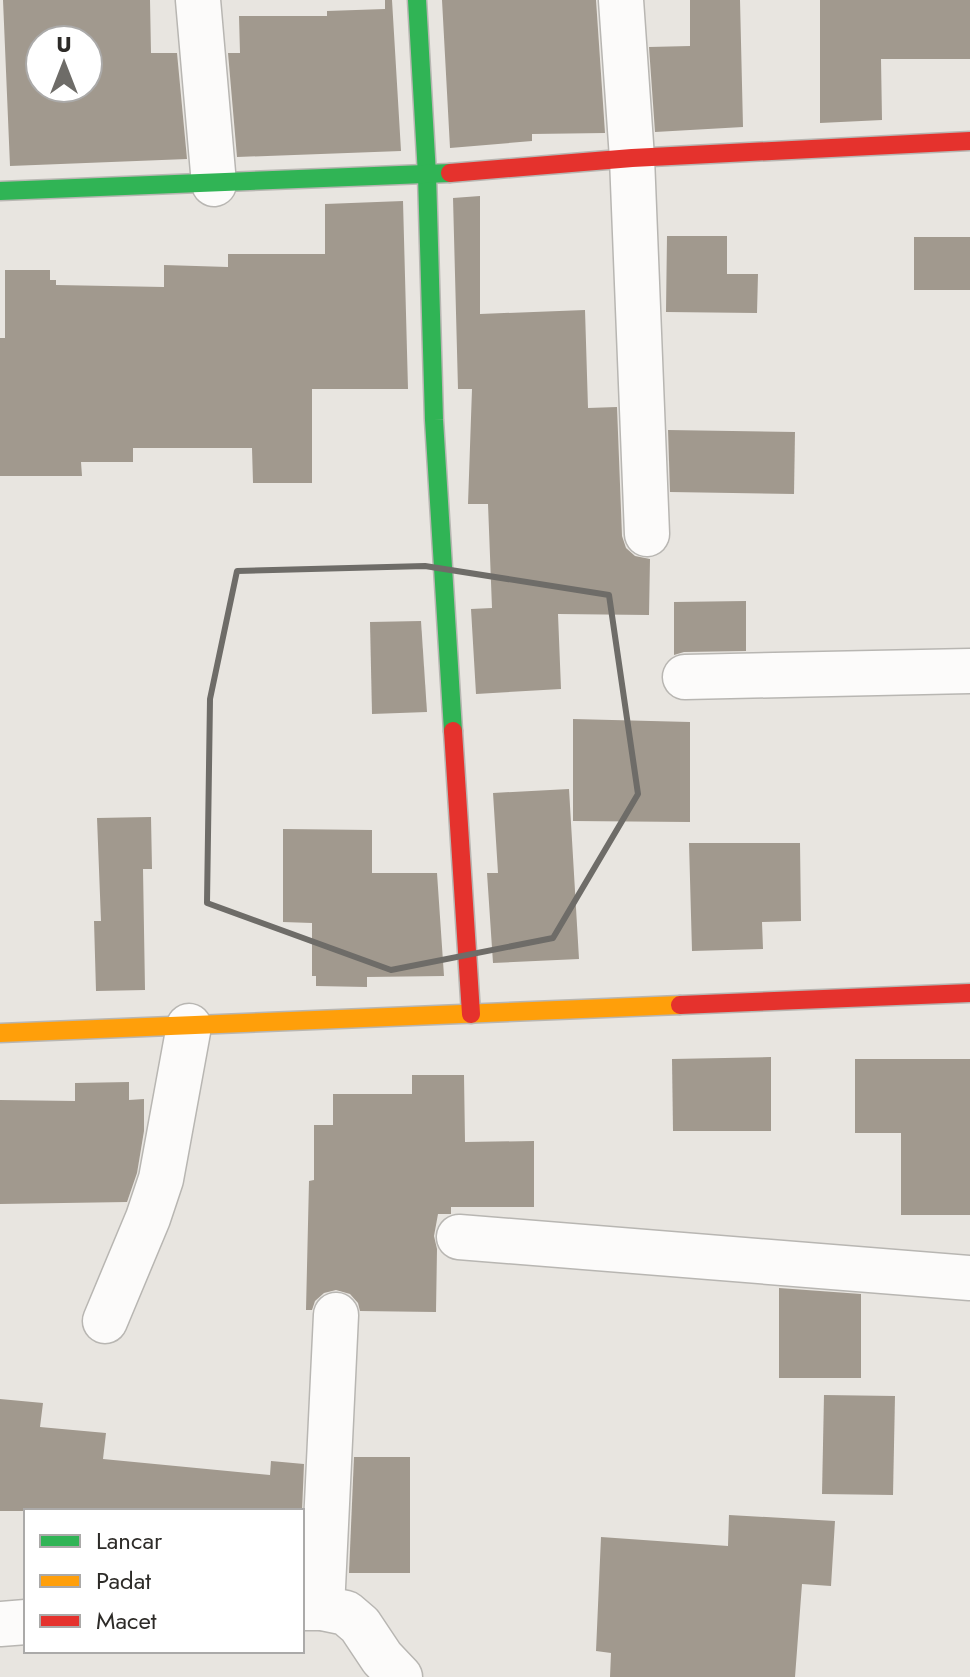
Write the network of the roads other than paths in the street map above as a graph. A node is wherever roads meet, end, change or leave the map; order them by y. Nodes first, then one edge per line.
1 (198, 0) edge
2 (417, 0) edge
3 (621, 0) edge
4 (970, 141) edge
5 (632, 158) junction
6 (427, 175) junction
7 (214, 184) junction
8 (0, 191) edge
9 (647, 534) dead end
10 (970, 671) edge
11 (685, 677) dead end
12 (970, 993) edge
13 (471, 1014) junction
14 (189, 1026) junction
15 (0, 1033) edge
16 (459, 1237) dead end
17 (970, 1278) edge
18 (336, 1315) dead end
19 (105, 1321) dead end
20 (312, 1608) edge
21 (24, 1622) edge
22 (0, 1624) edge
23 (400, 1677) edge

1 - 7 street
2 - 6 street
3 - 5 street
4 - 5 street
5 - 6 street
5 - 9 street
6 - 7 street
6 - 13 street
7 - 8 street
10 - 11 street
12 - 13 street
13 - 14 street
14 - 15 street
14 - 19 street
16 - 17 street
18 - 20 street
20 - 23 street
21 - 22 street

